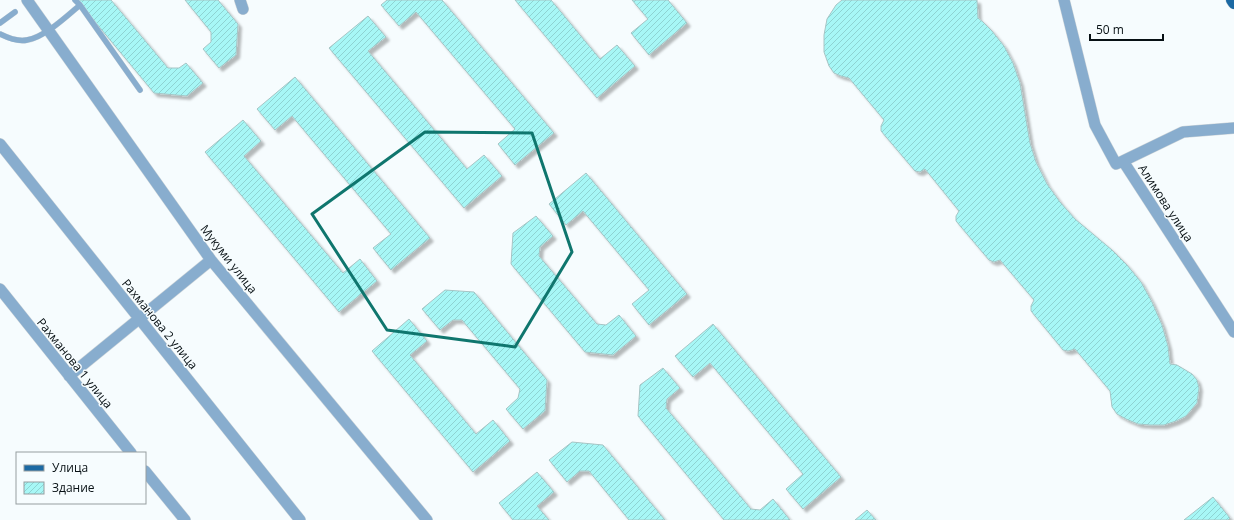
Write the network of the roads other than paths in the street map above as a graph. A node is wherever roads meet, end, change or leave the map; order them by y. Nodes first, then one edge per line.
1 (27, 0) edge
2 (75, 0) edge
3 (1064, 0) edge
4 (1232, 0) edge
5 (1234, 4) edge
6 (80, 6) junction
7 (14, 12) dead end
8 (0, 23) edge
9 (49, 31) junction
10 (0, 34) edge
11 (140, 90) dead end
12 (1234, 128) edge
13 (0, 144) edge
14 (1123, 161) junction
15 (211, 260) junction
16 (0, 289) edge
17 (139, 319) junction
18 (1234, 332) edge
19 (69, 376) junction
20 (130, 452) edge
21 (146, 471) edge
22 (185, 520) edge
23 (300, 520) edge
24 (427, 520) edge

1 - 9 street, Мукуми улица
2 - 6 lane
3 - 14 street, Алимова улица
4 - 5 main road
6 - 9 lane
6 - 11 lane
7 - 8 lane
9 - 10 lane
9 - 15 street, Мукуми улица
12 - 14 street
13 - 17 street, Рахманова 2 улица
14 - 18 street, Алимова улица
15 - 17 street
15 - 24 street, Мукуми улица
16 - 19 street, Рахманова 1 улица
17 - 19 street
17 - 23 street, Рахманова 2 улица
19 - 20 street, Рахманова 1 улица
21 - 22 street

